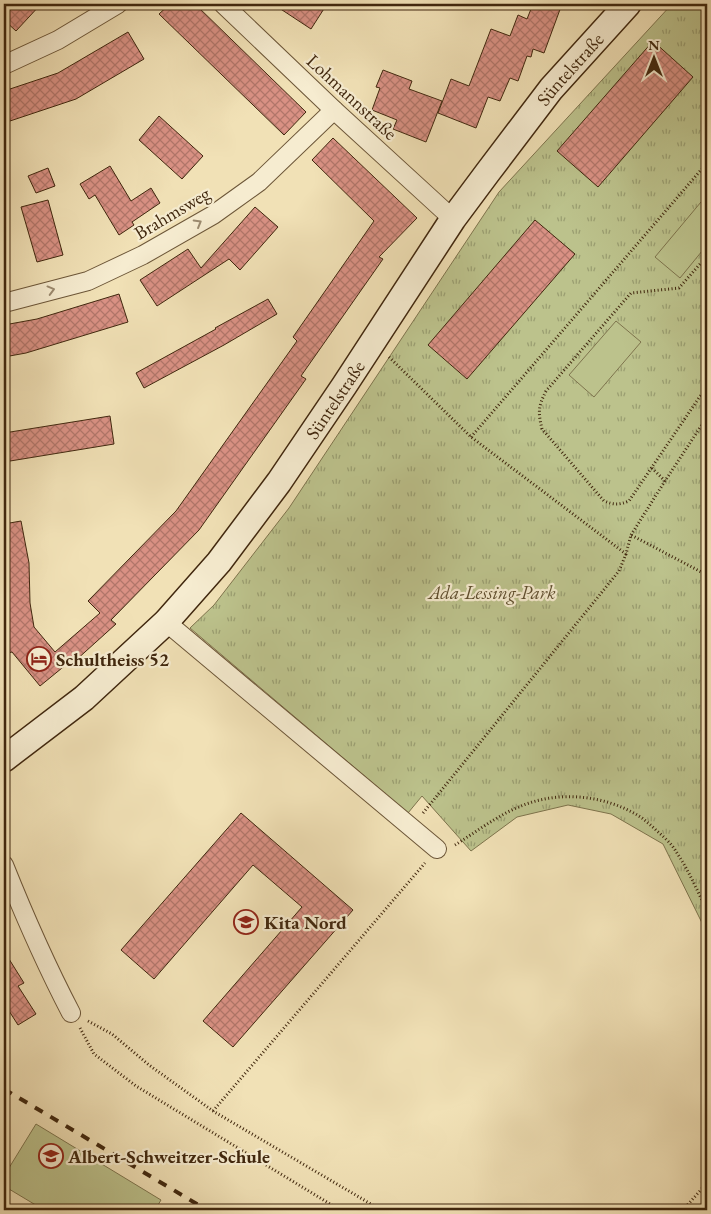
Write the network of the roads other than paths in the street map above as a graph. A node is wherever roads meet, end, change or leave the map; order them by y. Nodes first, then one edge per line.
1 (118, 4) edge
2 (223, 4) edge
3 (628, 4) edge
4 (4, 66) edge
5 (334, 110) junction
6 (453, 219) junction
7 (4, 303) edge
8 (166, 622) junction
9 (4, 759) edge
10 (437, 849) road end
11 (4, 866) edge
12 (71, 1012) road end

1 - 4 street
2 - 5 street, Lohmannstraße
3 - 6 street, Süntelstraße
5 - 6 street, Lohmannstraße
7 -> 5 street, Brahmsweg
6 - 8 street, Süntelstraße
8 - 9 street, Süntelstraße
8 - 10 street
11 - 12 street

